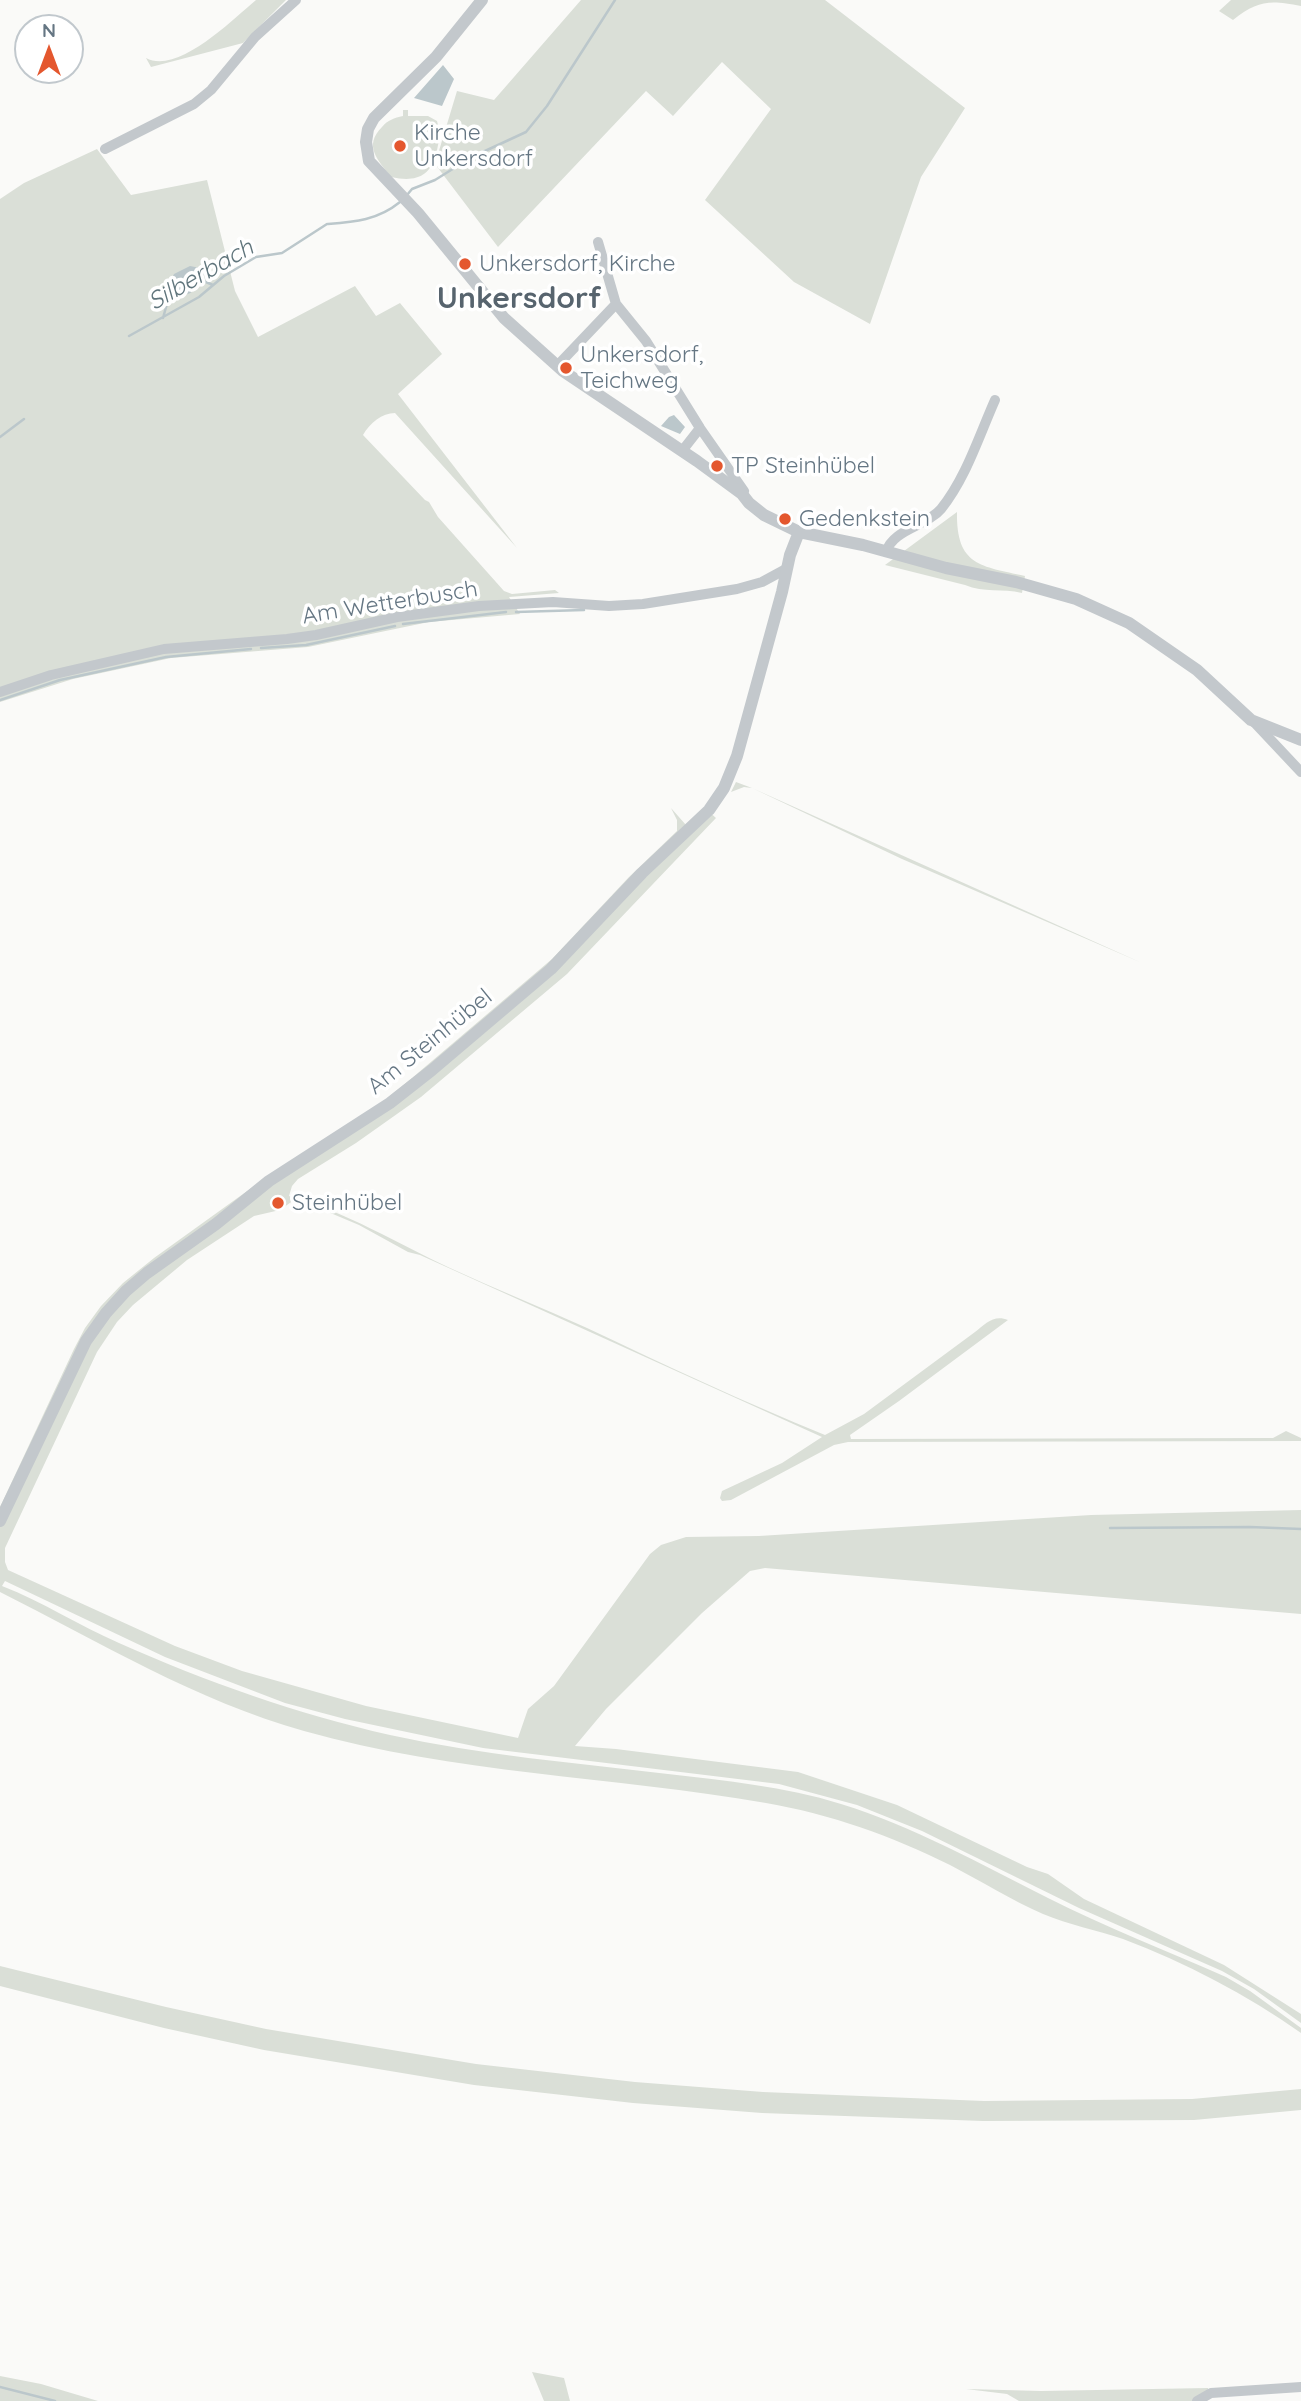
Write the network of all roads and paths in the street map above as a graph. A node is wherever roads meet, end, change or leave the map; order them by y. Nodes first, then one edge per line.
1 (296, 0) edge
2 (482, 0) edge
3 (104, 149) dead end
4 (598, 242) dead end
5 (616, 304) junction
6 (557, 366) junction
7 (995, 400) dead end
8 (701, 428) junction
9 (682, 451) junction
10 (742, 494) junction
11 (799, 532) junction
12 (892, 554) junction
13 (786, 569) junction
14 (0, 692) edge
15 (1251, 720) junction
16 (1297, 740) edge
17 (1285, 756) junction
18 (1301, 772) edge
19 (0, 1521) edge
20 (1301, 2386) edge
21 (1197, 2401) edge

1 - 3 street
2 - 6 street
4 - 5 street
5 - 6 street
5 - 8 street
6 - 9 street
7 - 12 street
8 - 9 street
8 - 10 street
9 - 10 street
10 - 11 street
11 - 12 street
11 - 13 street, Am Steinhübel
12 - 15 street
13 - 14 street, Am Wetterbusch
13 - 19 street, Am Steinhübel
15 - 16 street
15 - 17 street
16 - 17 street
17 - 18 street
20 - 21 street

